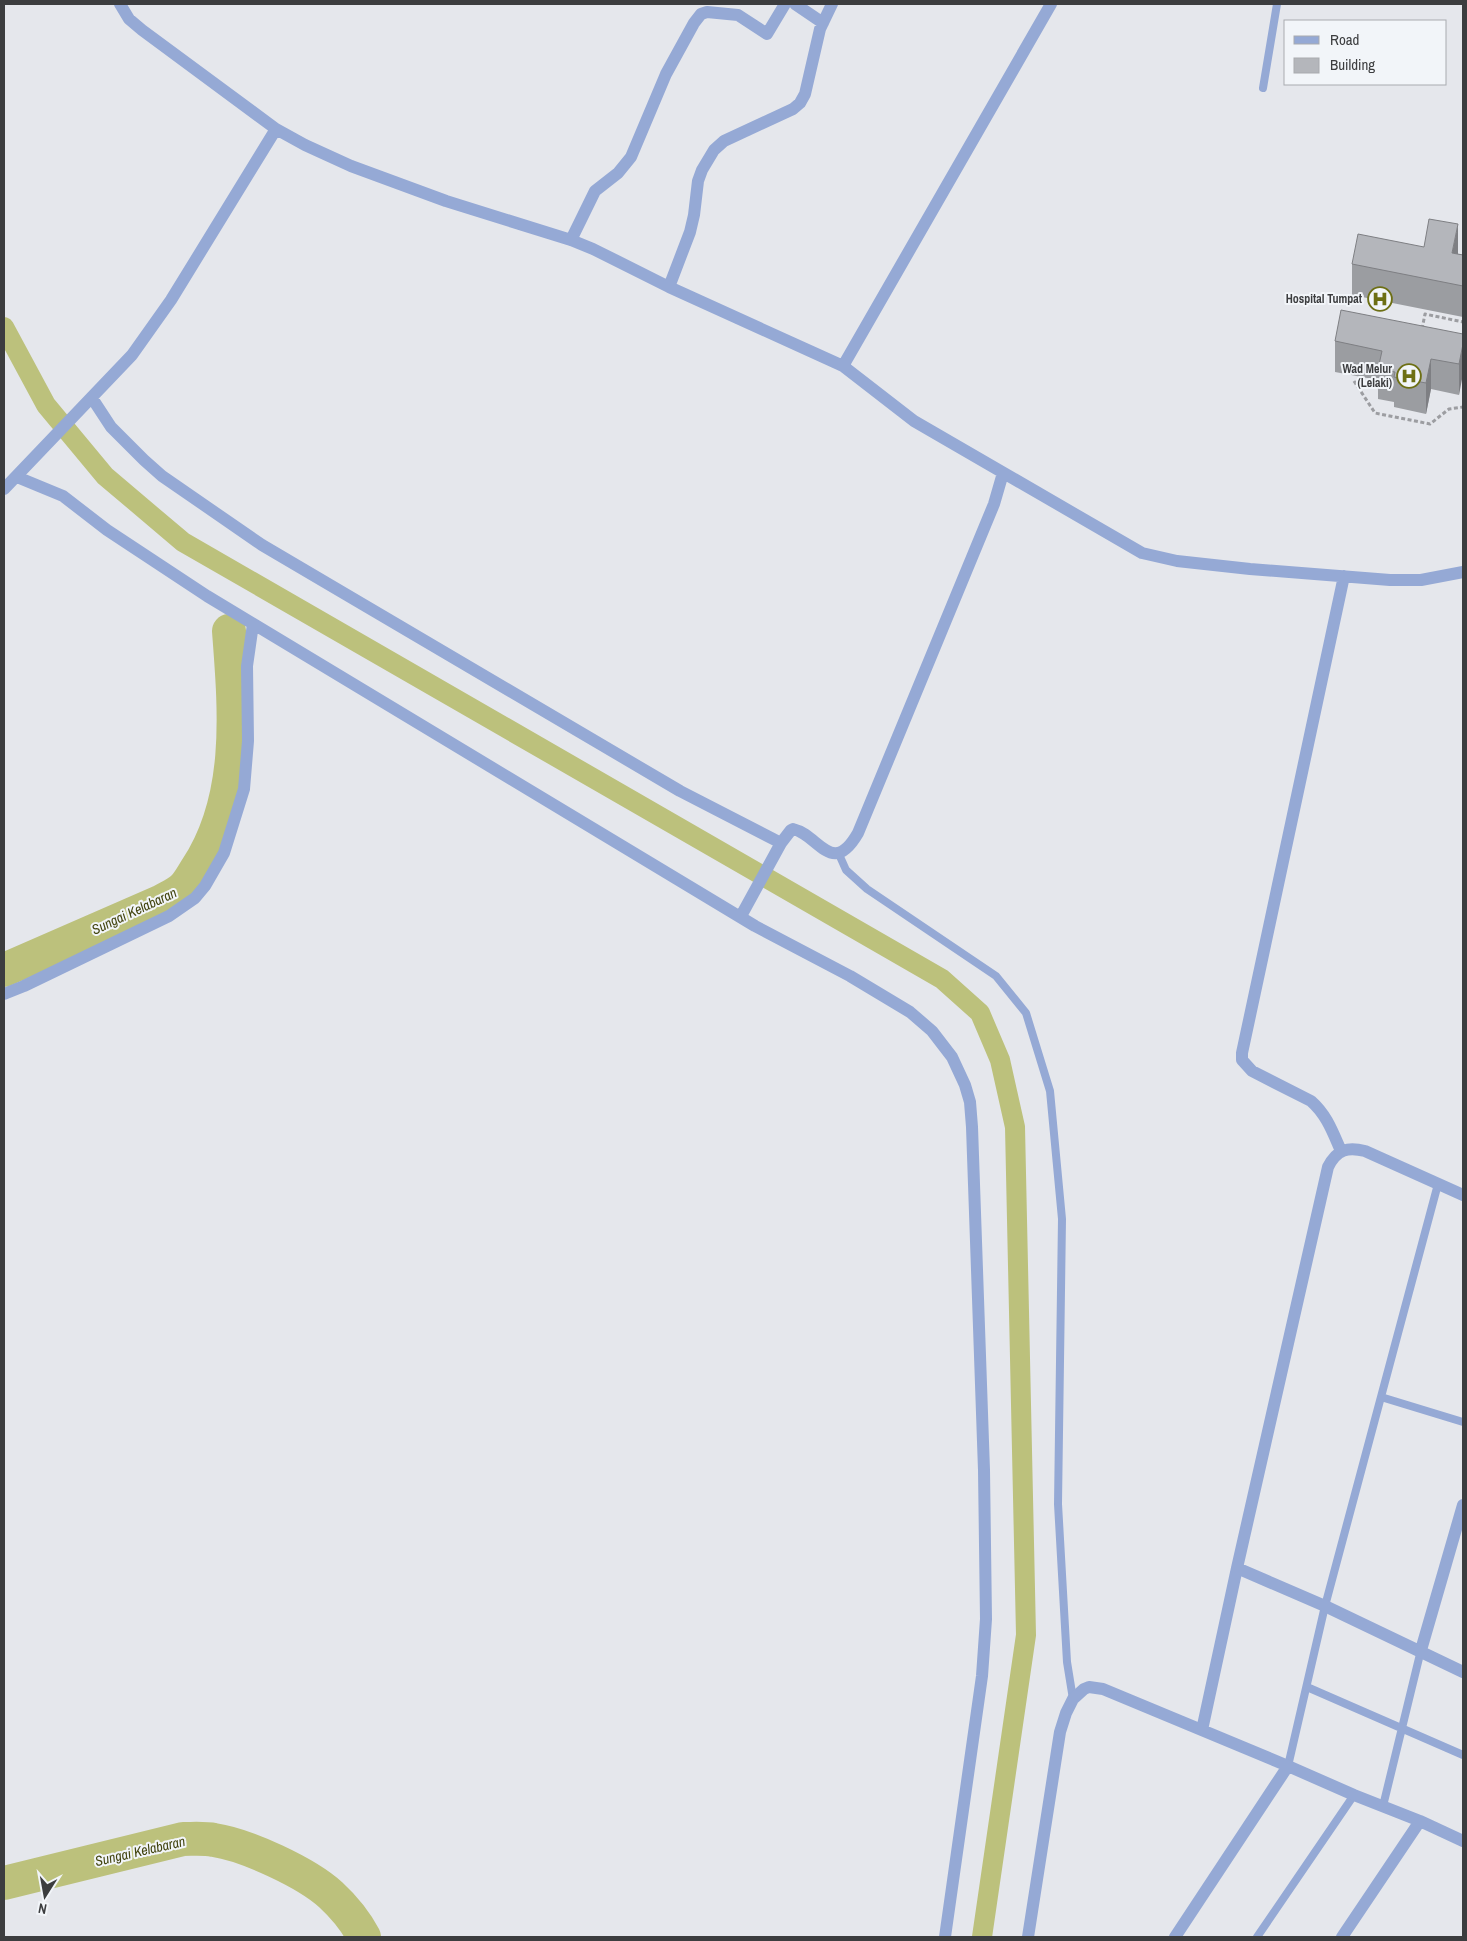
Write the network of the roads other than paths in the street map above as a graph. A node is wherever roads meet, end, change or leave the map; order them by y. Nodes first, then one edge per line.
1 (120, 4) edge
2 (785, 4) edge
3 (795, 4) edge
4 (832, 4) edge
5 (1051, 4) edge
6 (1277, 4) edge
7 (823, 24) junction
8 (1263, 88) dead end
9 (276, 129) junction
10 (570, 240) junction
11 (668, 286) junction
12 (842, 366) junction
13 (92, 398) junction
14 (1003, 473) junction
15 (17, 476) junction
16 (4, 489) edge
17 (1463, 572) edge
18 (1344, 576) junction
19 (253, 624) junction
20 (779, 848) junction
21 (838, 852) junction
22 (741, 916) junction
23 (4, 994) edge
24 (1341, 1151) junction
25 (1438, 1184) junction
26 (1463, 1195) edge
27 (1381, 1397) junction
28 (1463, 1422) edge
29 (1463, 1506) edge
30 (1460, 1526) edge
31 (1237, 1568) junction
32 (1325, 1606) junction
33 (1421, 1650) junction
34 (1463, 1672) edge
35 (1307, 1687) junction
36 (1073, 1699) junction
37 (1402, 1727) junction
38 (1202, 1730) junction
39 (1463, 1755) edge
40 (1288, 1766) junction
41 (1354, 1795) junction
42 (1382, 1806) junction
43 (1420, 1821) junction
44 (1463, 1841) edge
45 (945, 1937) edge
46 (1028, 1937) edge
47 (1175, 1937) edge
48 (1257, 1937) edge
49 (1342, 1937) edge

1 - 9 street
2 - 10 street
3 - 7 street
4 - 7 street
5 - 12 street
6 - 8 lane
7 - 11 street
9 - 10 street
9 - 13 street
10 - 11 street
11 - 12 street
12 - 14 street
13 - 15 street
13 - 20 street
14 - 18 street
14 - 21 street
15 - 16 street
15 - 19 street
17 - 18 street
18 - 24 street
19 - 22 street
19 - 23 street
20 - 21 street
20 - 22 street
21 - 36 lane
22 - 45 street
24 - 25 street
24 - 31 street
25 - 26 street
25 - 27 lane
27 - 28 lane
27 - 32 lane
29 - 30 street
30 - 33 street
31 - 32 street
31 - 38 street
32 - 33 street
32 - 35 lane
33 - 34 street
33 - 37 lane
35 - 37 lane
35 - 40 lane
36 - 38 street
36 - 46 street
37 - 39 lane
37 - 42 lane
38 - 40 street
40 - 41 street
40 - 47 street
41 - 42 street
41 - 48 lane
42 - 43 street
43 - 44 street
43 - 49 street

